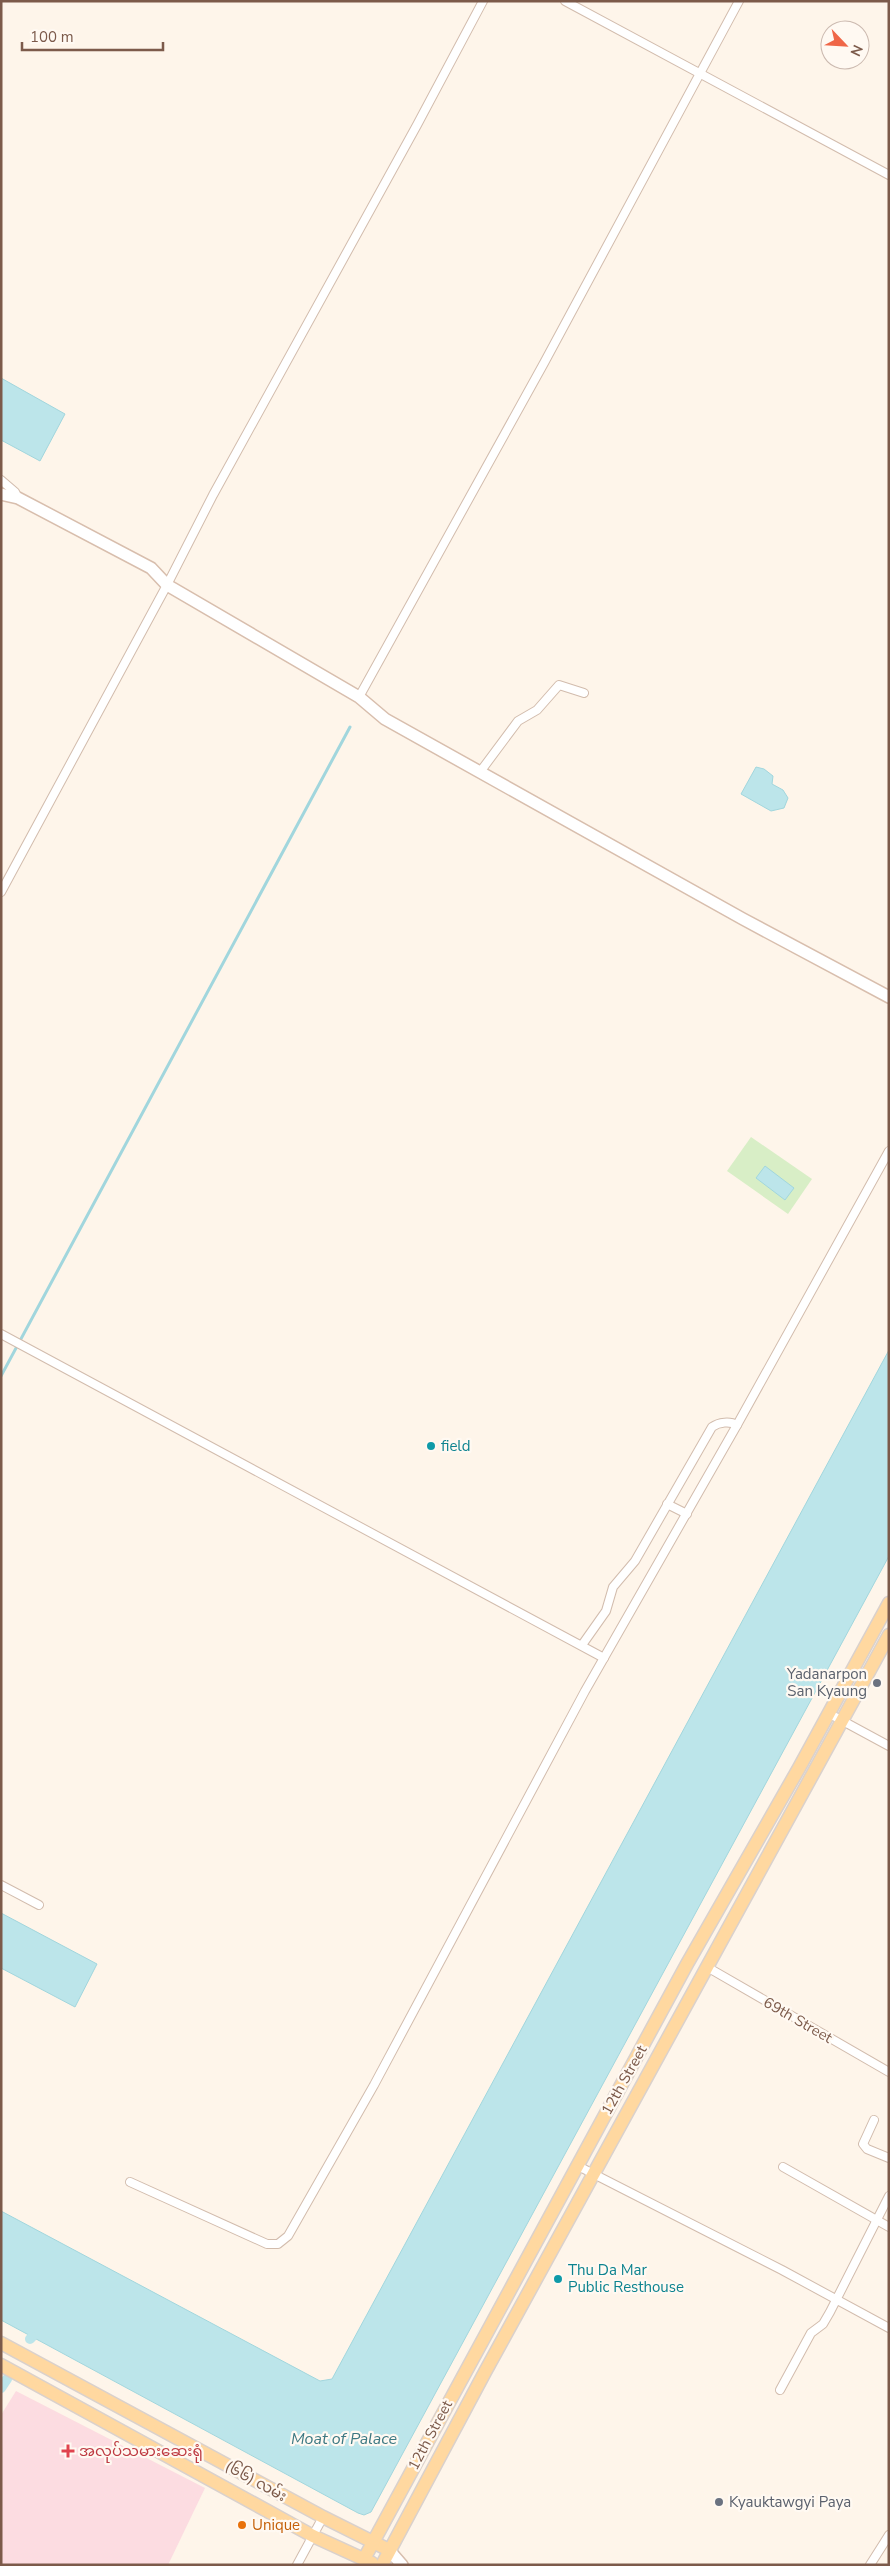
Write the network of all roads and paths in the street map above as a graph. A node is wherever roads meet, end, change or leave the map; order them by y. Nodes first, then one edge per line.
1 (483, 1) edge
2 (565, 1) edge
3 (739, 1) edge
4 (700, 73) junction
5 (889, 175) edge
6 (1, 480) edge
7 (1, 494) edge
8 (18, 498) junction
9 (167, 586) junction
10 (584, 693) dead end
11 (360, 697) junction
12 (480, 772) junction
13 (1, 892) edge
14 (889, 998) edge
15 (889, 1151) edge
16 (1, 1334) edge
17 (737, 1424) junction
18 (667, 1504) junction
19 (687, 1514) junction
20 (889, 1603) edge
21 (889, 1635) edge
22 (582, 1645) junction
23 (604, 1658) junction
24 (828, 1713) junction
25 (841, 1720) junction
26 (889, 1746) edge
27 (1, 1885) edge
28 (39, 1905) dead end
29 (707, 1967) junction
30 (889, 2072) edge
31 (874, 2120) dead end
32 (889, 2158) edge
33 (578, 2166) junction
34 (782, 2167) dead end
35 (594, 2175) junction
36 (130, 2182) dead end
37 (889, 2196) edge
38 (876, 2221) junction
39 (889, 2227) edge
40 (837, 2300) junction
41 (889, 2328) edge
42 (1, 2343) edge
43 (1, 2365) edge
44 (780, 2390) dead end
45 (323, 2517) junction
46 (889, 2535) edge
47 (313, 2536) junction
48 (372, 2542) junction
49 (389, 2550) junction
50 (370, 2562) edge
51 (297, 2565) edge
52 (382, 2565) edge
53 (402, 2565) edge
54 (870, 2565) edge

1 - 9 street
2 - 4 street
3 - 4 street
4 - 5 street
4 - 11 street
6 - 8 street
7 - 8 street
8 - 9 street
9 - 11 street
9 - 13 street
10 - 12 street
11 - 12 street
12 - 14 street
15 - 17 street
16 - 22 street
17 - 18 street
17 - 19 street
18 - 19 street
18 - 22 street
19 - 23 street
20 - 24 main road, 12th Street
21 - 25 main road, 12th Street
22 - 23 street
23 - 36 street
24 - 25 street
24 - 33 main road, 12th Street
25 - 26 street
25 - 29 main road, 12th Street
27 - 28 street
29 - 30 street, 69th Street
29 - 35 main road, 12th Street
31 - 32 street
33 - 35 street
33 - 48 main road, 12th Street
34 - 38 street
35 - 40 street
35 - 49 main road, 12th Street
37 - 38 street
38 - 39 street
38 - 40 street
40 - 41 street
40 - 44 street
42 - 45 main road, (၆၆) လမ်း
43 - 47 main road, (၆၆) လမ်း
45 - 47 street
45 - 48 main road, (၆၆) လမ်း
46 - 54 street
47 - 50 main road, (၆၆) လမ်း
47 - 51 street
48 - 49 main road, (၆၆) လမ်း
48 - 50 main road, 12th Street
49 - 52 main road, 12th Street
49 - 53 street, (၆၆) လမ်း

